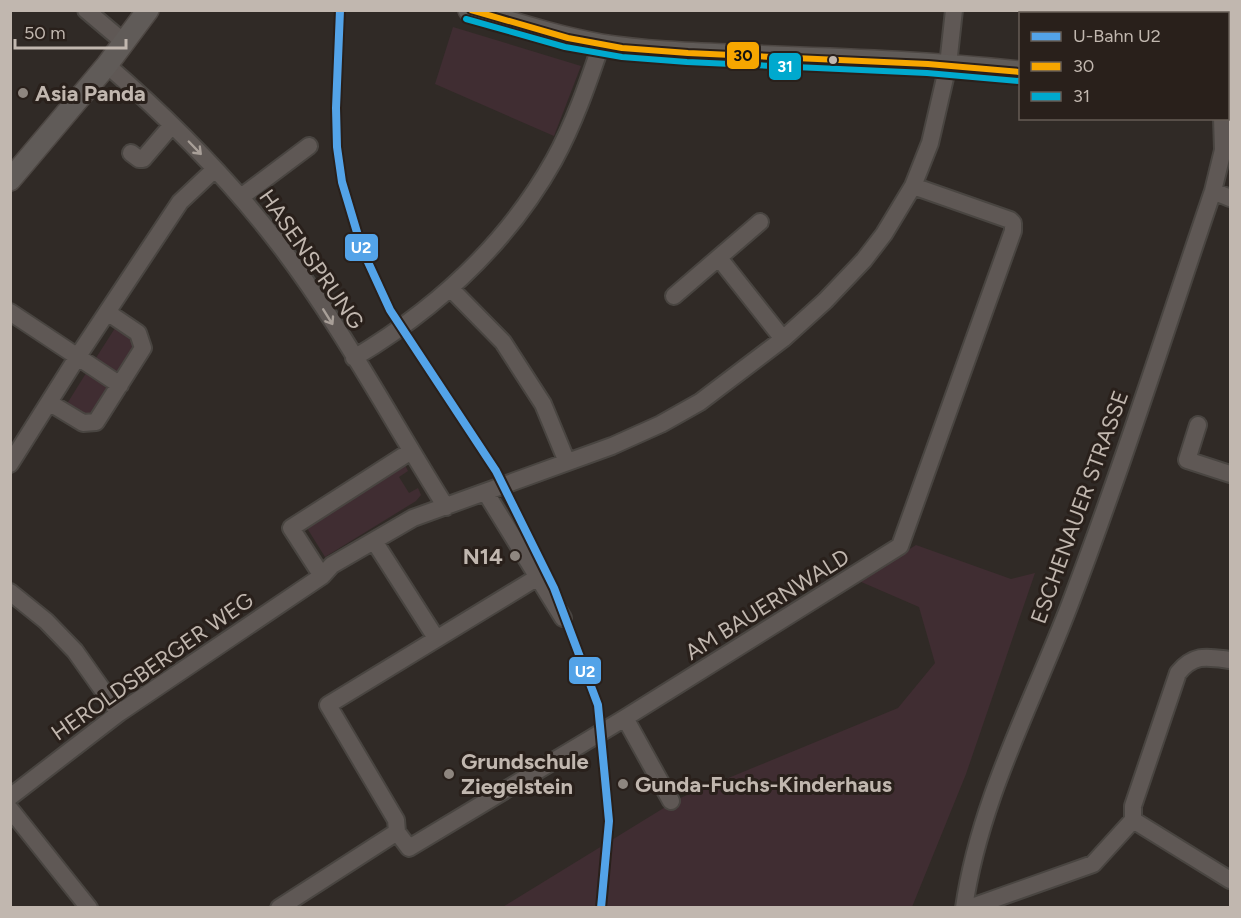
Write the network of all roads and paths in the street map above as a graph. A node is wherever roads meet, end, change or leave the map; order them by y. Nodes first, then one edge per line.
1 (86, 10) edge
2 (148, 10) edge
3 (469, 10) edge
4 (954, 10) edge
5 (125, 43) junction
6 (601, 45) junction
7 (948, 64) junction
8 (107, 65) junction
9 (1019, 72) edge
10 (1222, 120) edge
11 (172, 125) junction
12 (309, 146) dead end
13 (131, 153) dead end
14 (215, 169) junction
15 (10, 180) edge
16 (913, 186) junction
17 (1213, 191) junction
18 (241, 197) junction
19 (1230, 198) edge
20 (760, 222) dead end
21 (719, 258) junction
22 (451, 289) junction
23 (674, 296) dead end
24 (10, 312) edge
25 (107, 312) junction
26 (783, 339) junction
27 (78, 356) junction
28 (354, 358) junction
29 (120, 384) junction
30 (50, 403) junction
31 (1198, 425) dead end
32 (411, 452) junction
33 (567, 462) junction
34 (10, 464) edge
35 (1230, 474) edge
36 (486, 493) junction
37 (446, 507) junction
38 (374, 541) junction
39 (322, 576) junction
40 (538, 578) junction
41 (10, 592) edge
42 (563, 618) dead end
43 (436, 638) junction
44 (1230, 660) edge
45 (119, 713) junction
46 (625, 718) junction
47 (10, 797) edge
48 (671, 801) dead end
49 (10, 809) edge
50 (1133, 820) junction
51 (397, 832) junction
52 (1230, 880) edge
53 (89, 908) edge
54 (279, 908) edge
55 (964, 908) edge
56 (969, 908) edge

1 - 5 street
2 - 5 main road
3 - 6 main road
4 - 7 street, HEROLDSBERGER WEG
5 - 8 main road
6 - 7 main road
6 - 22 street
7 - 9 main road
7 - 16 street, HEROLDSBERGER WEG
8 - 11 street, HASENSPRUNG
8 - 15 main road
10 - 17 street, ESCHENAUER STRASSE
11 - 13 street
11 -> 14 street, HASENSPRUNG
12 - 18 street
14 - 18 street, HASENSPRUNG
14 - 25 street
16 - 26 street, HEROLDSBERGER WEG
16 - 46 street, AM BAUERNWALD
17 - 19 street
17 - 55 street, ESCHENAUER STRASSE
18 -> 28 street, HASENSPRUNG
20 - 21 street
21 - 23 street
21 - 26 street
22 - 28 street
22 - 33 street
24 - 27 street
25 - 27 street
25 - 29 street
26 - 33 street, HEROLDSBERGER WEG
27 - 29 street
27 - 30 street
28 - 32 street, HASENSPRUNG
29 - 30 street
30 - 34 street
31 - 35 street
32 - 37 street, HASENSPRUNG
32 - 39 street
33 - 36 street, HEROLDSBERGER WEG
36 - 37 street, HEROLDSBERGER WEG
36 - 40 street
37 - 38 street, HEROLDSBERGER WEG
38 - 39 street, HEROLDSBERGER WEG
38 - 43 street
39 - 45 street, HEROLDSBERGER WEG
40 - 42 street
40 - 43 street
41 - 45 street
43 - 51 street
44 - 50 street
45 - 47 street, HEROLDSBERGER WEG
46 - 48 street
46 - 51 street, AM BAUERNWALD
49 - 53 street
50 - 52 street
50 - 56 street
51 - 54 street

